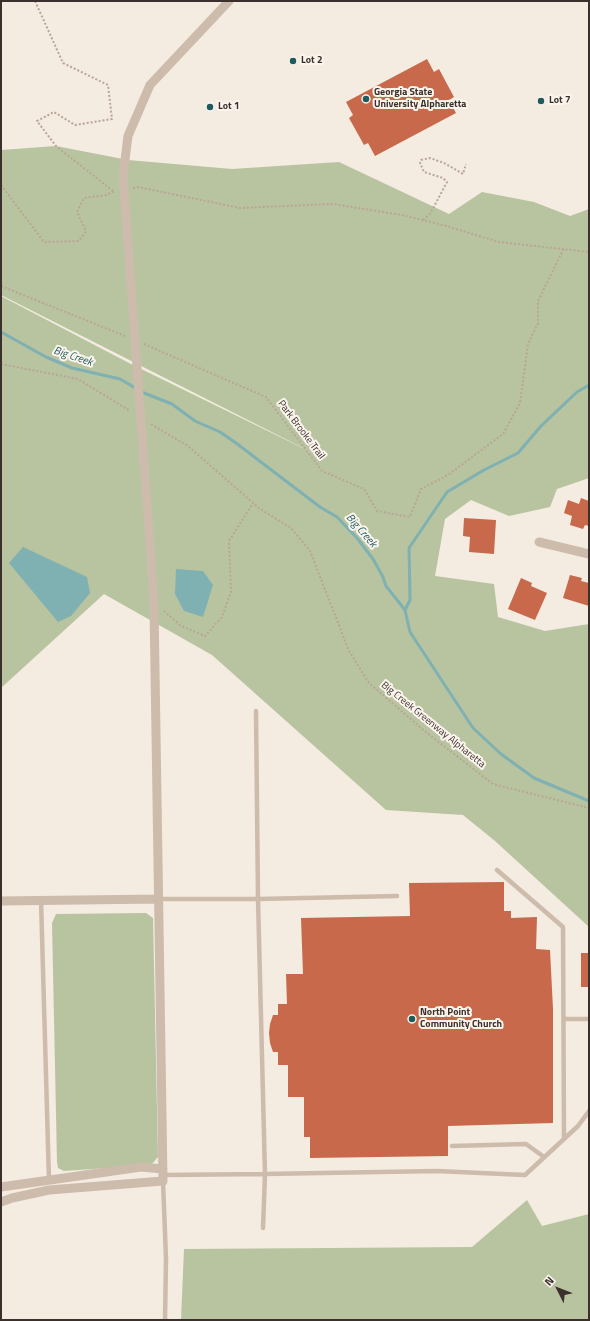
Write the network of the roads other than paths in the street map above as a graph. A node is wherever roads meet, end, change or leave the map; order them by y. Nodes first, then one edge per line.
1 (229, 1) edge
2 (538, 542) dead end
3 (589, 554) edge
4 (256, 711) dead end
5 (497, 870) dead end
6 (397, 896) dead end
7 (158, 899) junction
8 (258, 899) junction
9 (41, 900) junction
10 (1, 901) edge
11 (564, 1019) junction
12 (589, 1019) edge
13 (589, 1111) edge
14 (564, 1139) junction
15 (452, 1146) dead end
16 (544, 1157) junction
17 (265, 1174) junction
18 (163, 1175) junction
19 (49, 1180) junction
20 (1, 1187) edge
21 (49, 1190) junction
22 (1, 1202) edge
23 (263, 1228) dead end
24 (165, 1320) edge

1 - 7 street, bridge
2 - 3 street
4 - 8 lane
5 - 11 lane
6 - 8 lane
7 - 8 lane
7 - 9 street
7 - 18 street
8 - 17 lane
9 - 10 street
9 - 19 lane
11 - 12 lane
11 - 14 lane
13 - 14 lane
14 - 16 lane
15 - 16 lane
16 - 17 lane
17 - 18 lane
17 - 23 lane
18 - 19 street
18 - 21 street
18 - 24 lane
19 - 20 street
19 - 21 lane
21 - 22 street

